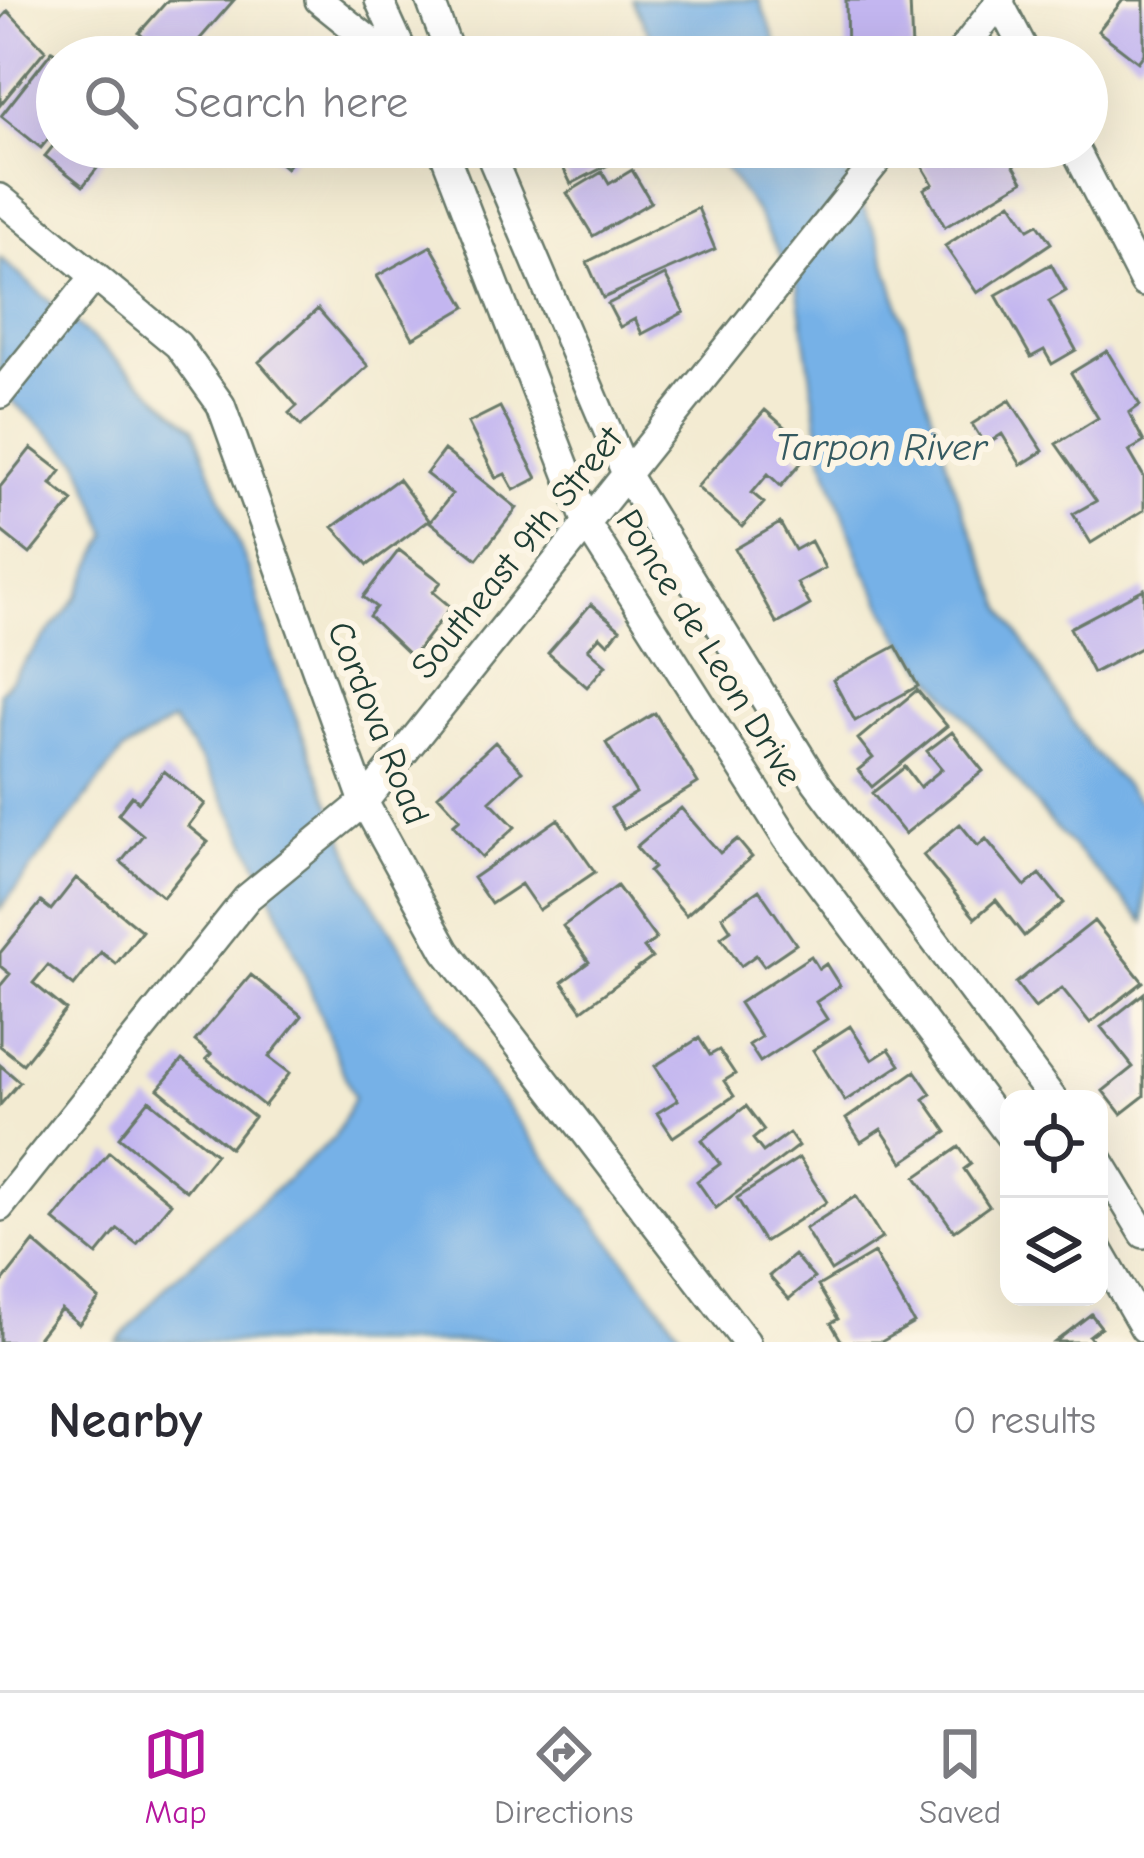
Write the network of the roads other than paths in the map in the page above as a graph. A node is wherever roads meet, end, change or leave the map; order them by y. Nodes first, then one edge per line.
1 (319, 0) edge
2 (379, 0) edge
3 (430, 0) edge
4 (1000, 1) edge
5 (364, 36) edge
6 (395, 36) edge
7 (443, 36) edge
8 (973, 36) edge
9 (1018, 36) edge
10 (450, 168) edge
11 (496, 168) edge
12 (872, 168) edge
13 (1085, 168) edge
14 (0, 199) edge
15 (95, 275) junction
16 (1144, 283) edge
17 (0, 394) edge
18 (627, 476) junction
19 (588, 526) junction
20 (364, 802) junction
21 (1045, 1090) edge
22 (1000, 1124) edge
23 (1108, 1175) edge
24 (0, 1207) edge
25 (1144, 1234) edge
26 (1108, 1266) edge
27 (1144, 1328) edge
28 (746, 1342) edge

1 - 5 street
2 - 6 street
3 - 7 street
4 - 8 street
4 - 9 street
10 - 19 street, Ponce de Leon Drive
11 - 18 street, Ponce de Leon Drive
12 - 18 street, Southeast 9th Street
13 - 16 street
14 - 15 street, Cordova Road
15 - 17 street
15 - 20 street, Cordova Road
18 - 19 street, Southeast 9th Street
18 - 21 street, Ponce de Leon Drive
19 - 20 street, Southeast 9th Street
19 - 22 street, Ponce de Leon Drive
20 - 24 street, Southeast 9th Street
20 - 28 street, Cordova Road
23 - 25 street
26 - 27 street

